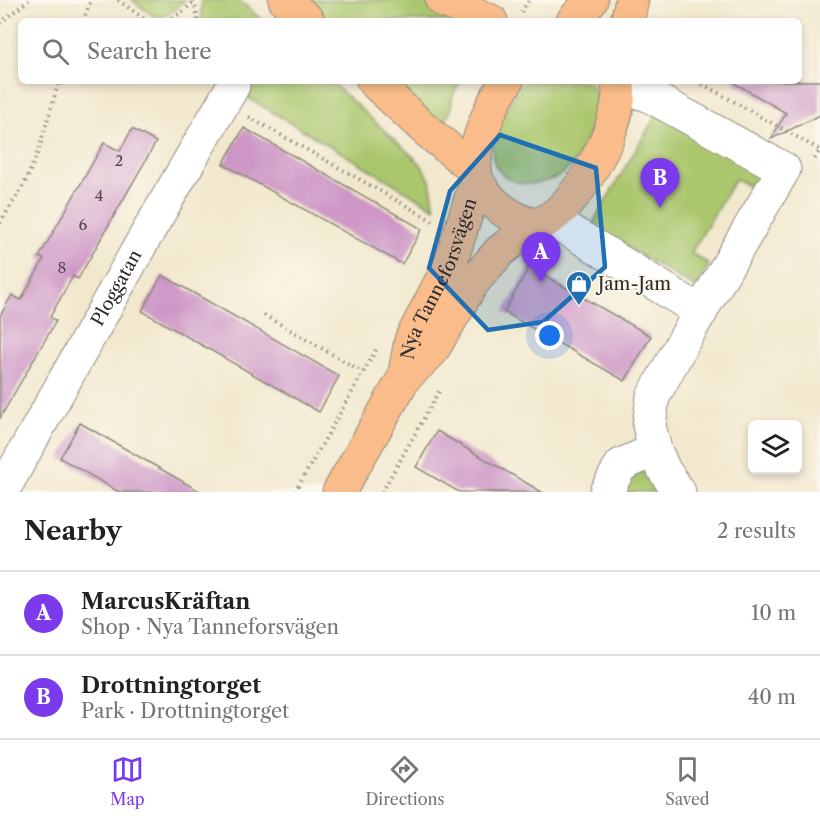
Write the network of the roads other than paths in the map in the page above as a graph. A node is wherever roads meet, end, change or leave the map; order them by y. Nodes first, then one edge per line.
1 (286, 0) edge
2 (442, 0) edge
3 (591, 0) edge
4 (632, 0) edge
5 (305, 18) edge
6 (484, 18) edge
7 (576, 18) edge
8 (628, 18) edge
9 (376, 84) edge
10 (505, 84) edge
11 (618, 84) edge
12 (620, 84) edge
13 (228, 94) road end
14 (476, 175) junction
15 (540, 223) junction
16 (701, 312) junction
17 (404, 378) junction
18 (655, 450) junction
19 (2, 492) edge
20 (339, 492) edge
21 (606, 492) edge
22 (679, 492) edge

1 - 5 main road
2 - 6 main road
3 - 7 main road
4 - 8 main road
9 - 14 main road
10 - 14 main road, Nya Tanneforsvägen
11 - 15 main road, Nya Tanneforsvägen
12 - 16 street
13 - 19 street, Ploggatan
14 - 15 main road
14 - 17 main road, Nya Tanneforsvägen
15 - 16 street
15 - 17 main road, Nya Tanneforsvägen
16 - 18 street
17 - 20 main road, Nya Tanneforsvägen
18 - 21 street
18 - 22 street

